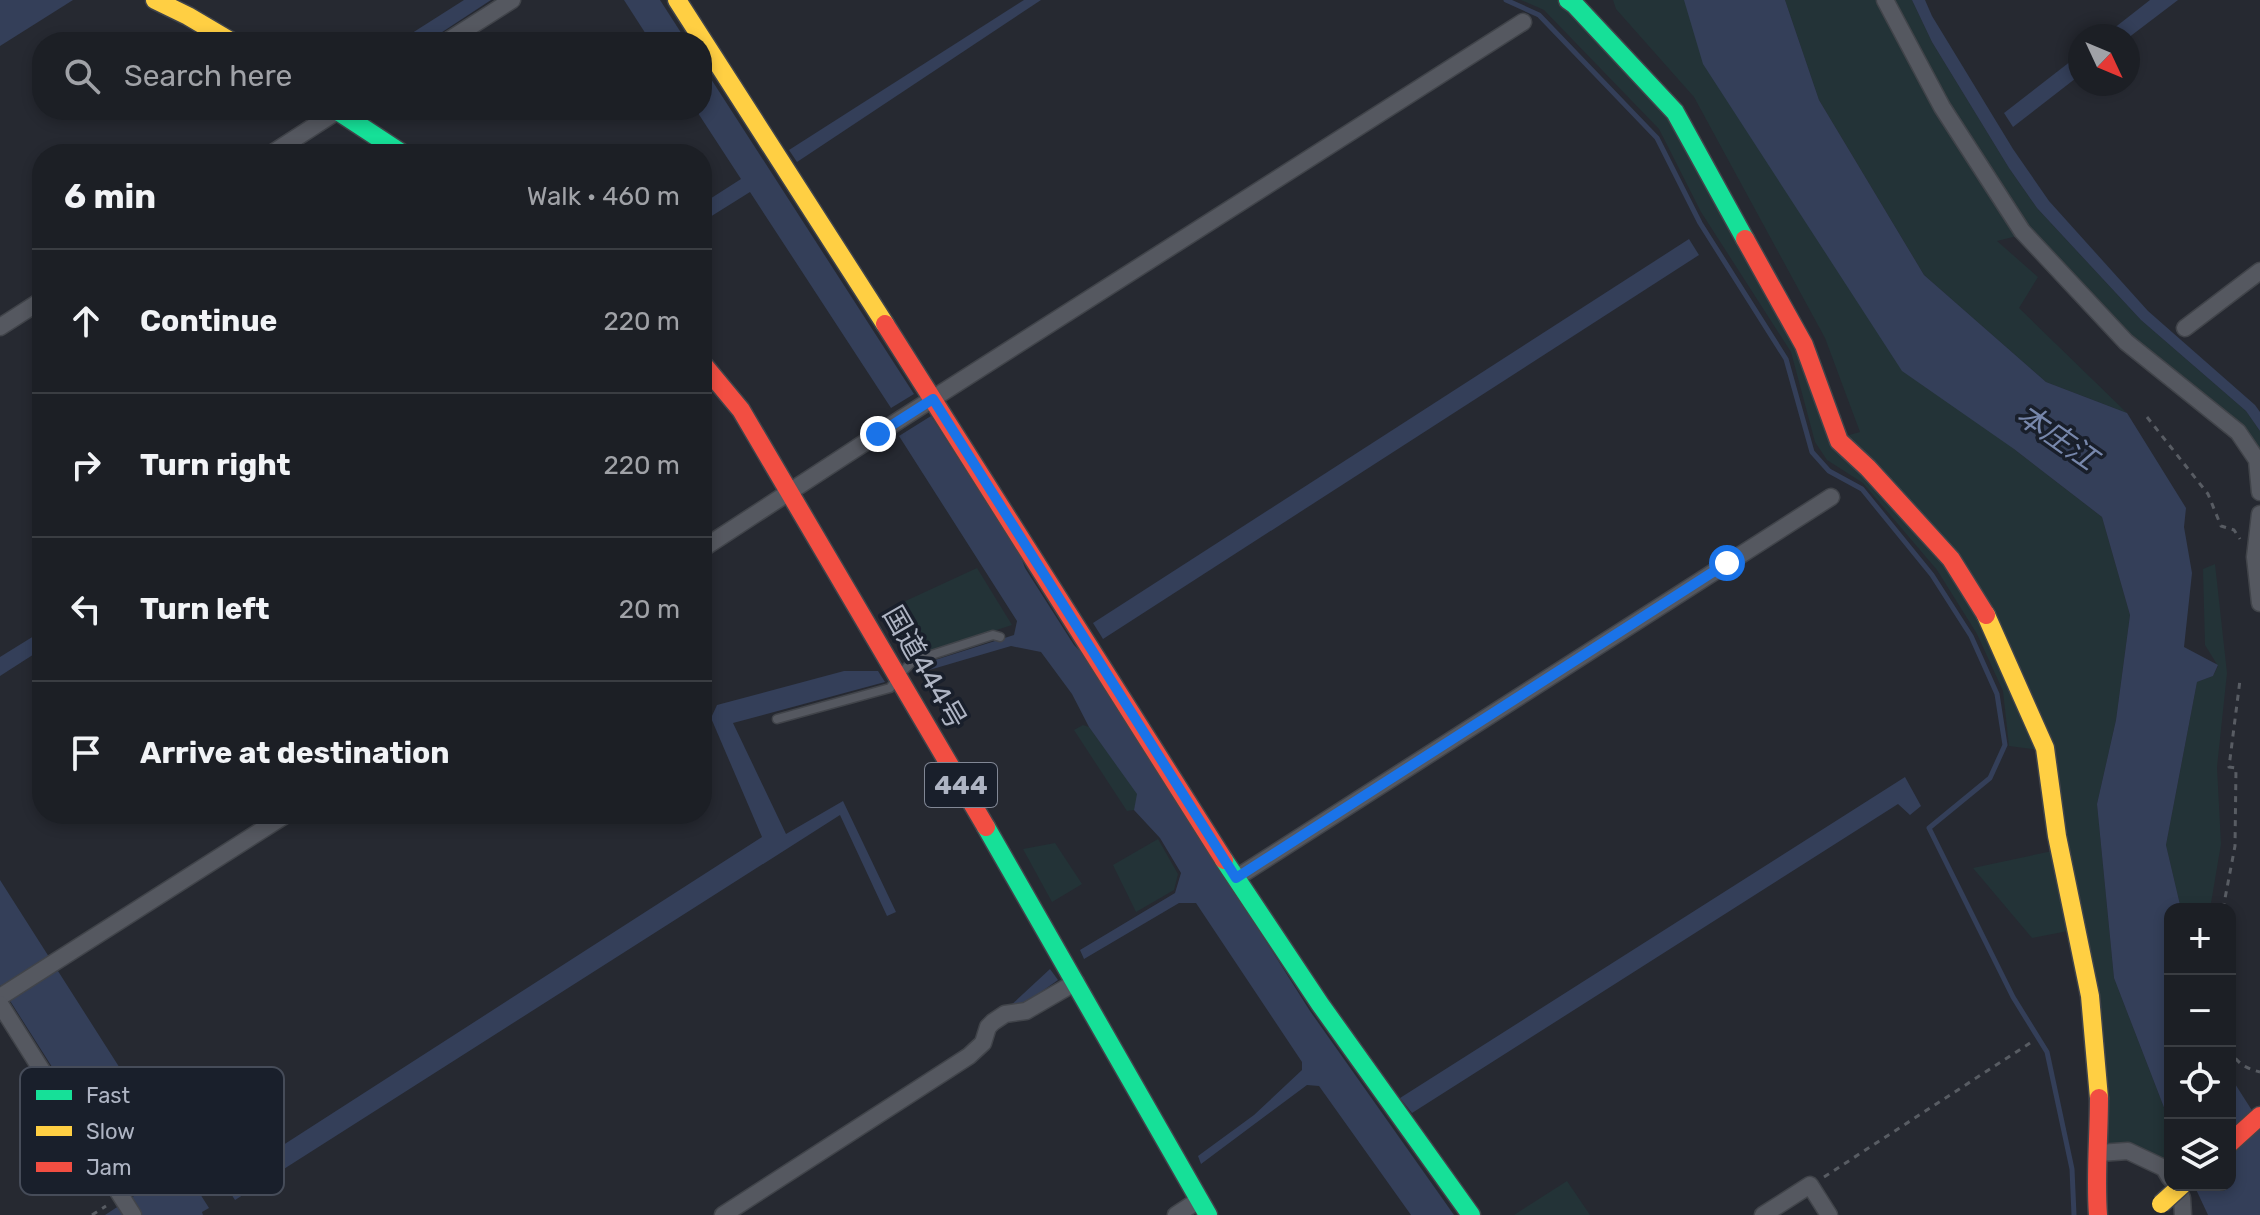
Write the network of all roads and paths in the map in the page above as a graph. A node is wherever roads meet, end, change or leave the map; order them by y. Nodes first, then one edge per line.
1 (155, 0) edge
2 (512, 0) edge
3 (677, 0) edge
4 (1568, 0) edge
5 (1885, 0) edge
6 (1523, 22) dead end
7 (214, 32) edge
8 (462, 32) edge
9 (698, 32) edge
10 (712, 55) edge
11 (323, 120) edge
12 (353, 120) edge
13 (286, 144) edge
14 (388, 144) edge
15 (2260, 271) edge
16 (32, 306) edge
17 (0, 327) edge
18 (2185, 328) dead end
19 (712, 375) edge
20 (933, 399) junction
21 (2147, 417) dead end
22 (2260, 492) edge
23 (791, 493) junction
24 (1831, 497) dead end
25 (2260, 514) edge
26 (712, 543) edge
27 (2255, 557) junction
28 (2260, 603) edge
29 (1000, 637) dead end
30 (898, 676) junction
31 (2240, 680) dead end
32 (777, 719) dead end
33 (271, 824) edge
34 (1236, 878) junction
35 (2224, 903) edge
36 (1076, 982) junction
37 (1, 999) edge
38 (2030, 1043) dead end
39 (2236, 1058) edge
40 (42, 1067) edge
41 (2260, 1072) edge
42 (2260, 1116) edge
43 (2236, 1138) edge
44 (2099, 1153) junction
45 (2164, 1168) edge
46 (1810, 1185) junction
47 (2175, 1191) edge
48 (2178, 1191) edge
49 (120, 1195) edge
50 (1204, 1208) edge
51 (2155, 1209) edge
52 (133, 1215) edge
53 (723, 1215) edge
54 (1176, 1215) edge
55 (1471, 1215) edge
56 (1763, 1215) edge
57 (1829, 1215) edge
58 (2098, 1215) edge
59 (2183, 1215) edge

1 - 7 main road
2 - 8 street
3 - 9 main road
4 - 44 main road
5 - 22 street
6 - 20 street
10 - 20 main road
11 - 13 street
12 - 14 main road
15 - 18 street
16 - 17 street
19 - 23 main road, 国道444号 / 444
20 - 23 street
20 - 34 main road
21 - 27 path
23 - 26 street
23 - 30 main road, 国道444号 / 444
24 - 34 street
25 - 27 street
27 - 28 street
29 - 30 lane
30 - 32 lane
30 - 36 main road, 国道444号 / 444
31 - 35 path
33 - 37 street
34 - 55 main road
36 - 50 main road, 国道444号 / 444
36 - 53 street
37 - 40 street
38 - 46 path
39 - 41 path
42 - 43 main road
44 - 45 street
44 - 58 main road
46 - 56 street
46 - 57 street
47 - 51 main road, bridge
48 - 59 street
49 - 52 street
50 - 54 street

